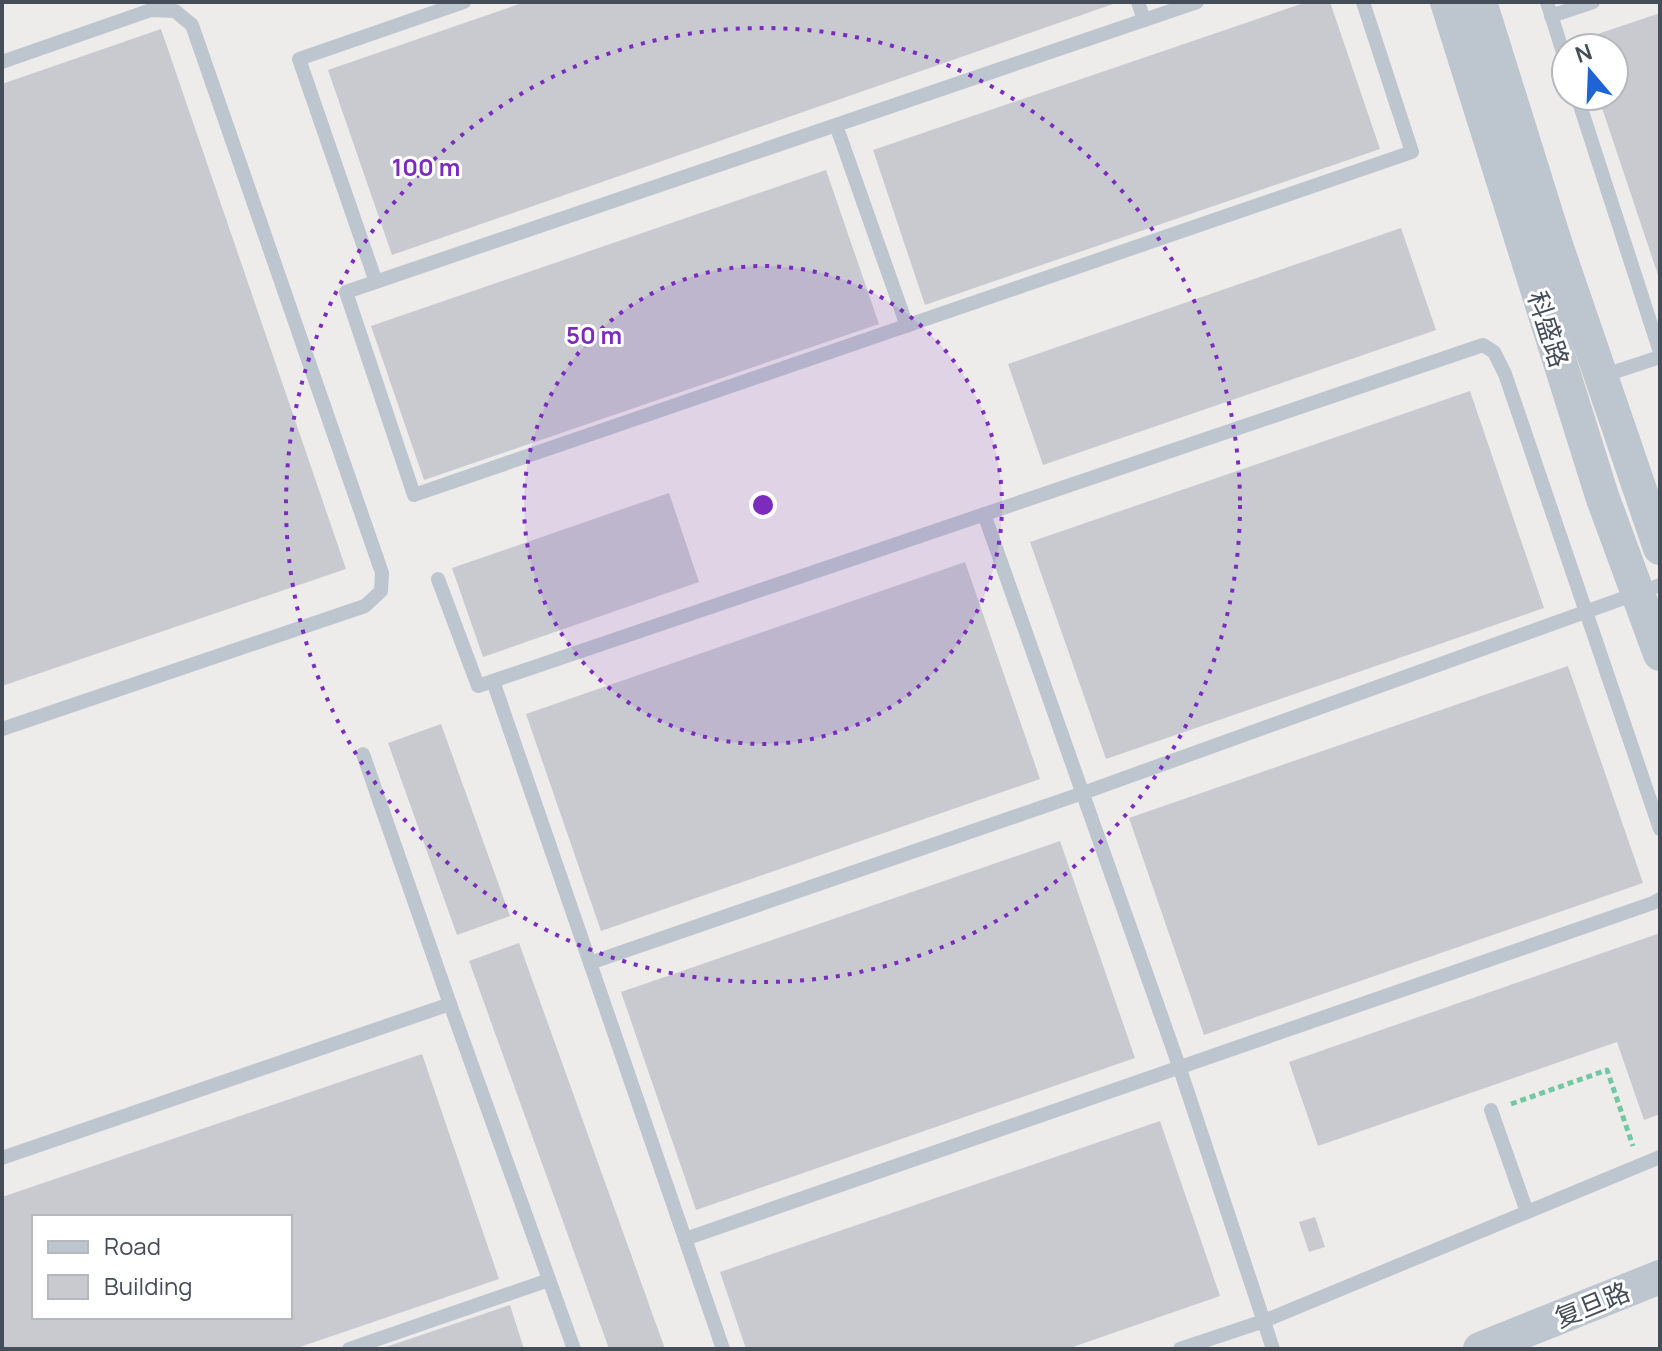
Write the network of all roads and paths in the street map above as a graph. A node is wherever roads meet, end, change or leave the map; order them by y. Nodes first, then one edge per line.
1 (464, 2) edge
2 (1138, 2) edge
3 (1197, 2) edge
4 (1363, 2) edge
5 (1447, 2) edge
6 (1480, 2) edge
7 (1593, 2) edge
8 (1549, 9) edge
9 (1144, 20) junction
10 (1556, 32) edge
11 (2, 62) edge
12 (1582, 112) edge
13 (836, 125) junction
14 (376, 282) junction
15 (907, 326) junction
16 (1660, 355) edge
17 (1584, 382) junction
18 (984, 514) junction
19 (1660, 548) edge
20 (438, 579) dead end
21 (1648, 589) edge
22 (1586, 611) junction
23 (1660, 654) edge
24 (493, 681) junction
25 (2, 729) edge
26 (363, 754) dead end
27 (1083, 793) junction
28 (1660, 829) edge
29 (1660, 899) edge
30 (590, 963) junction
31 (450, 1004) junction
32 (1179, 1066) junction
33 (1491, 1110) joint
34 (1660, 1157) edge
35 (2, 1158) edge
36 (1640, 1166) junction
37 (1527, 1212) junction
38 (685, 1239) junction
39 (1660, 1277) edge
40 (549, 1280) junction
41 (1264, 1321) junction
42 (349, 1349) edge
43 (574, 1349) edge
44 (723, 1349) edge
45 (1180, 1349) edge
46 (1273, 1349) edge
47 (1480, 1349) edge

1 - 14 lane
2 - 9 lane
3 - 9 lane
4 - 15 lane
5 - 17 street, 科盛路
6 - 17 street, 科盛路
7 - 8 lane
8 - 10 lane
9 - 13 lane
11 - 25 lane
12 - 16 lane
13 - 14 lane
13 - 15 lane
14 - 15 lane
16 - 17 lane
17 - 19 street, 科盛路
17 - 21 street, 科盛路
18 - 22 lane
18 - 24 lane
18 - 27 lane
20 - 24 lane
21 - 22 lane
21 - 23 street, 科盛路
22 - 27 lane
22 - 28 lane
24 - 30 lane
26 - 31 lane
27 - 30 lane
27 - 32 lane
29 - 32 lane
30 - 38 lane
31 - 35 lane
31 - 40 lane
32 - 38 lane
32 - 41 lane
33 - 36 path
33 - 37 lane
34 - 36 lane
36 - 37 lane
37 - 41 lane
38 - 44 lane
39 - 47 street, 复旦路
40 - 42 lane
40 - 43 lane
41 - 45 lane
41 - 46 lane

